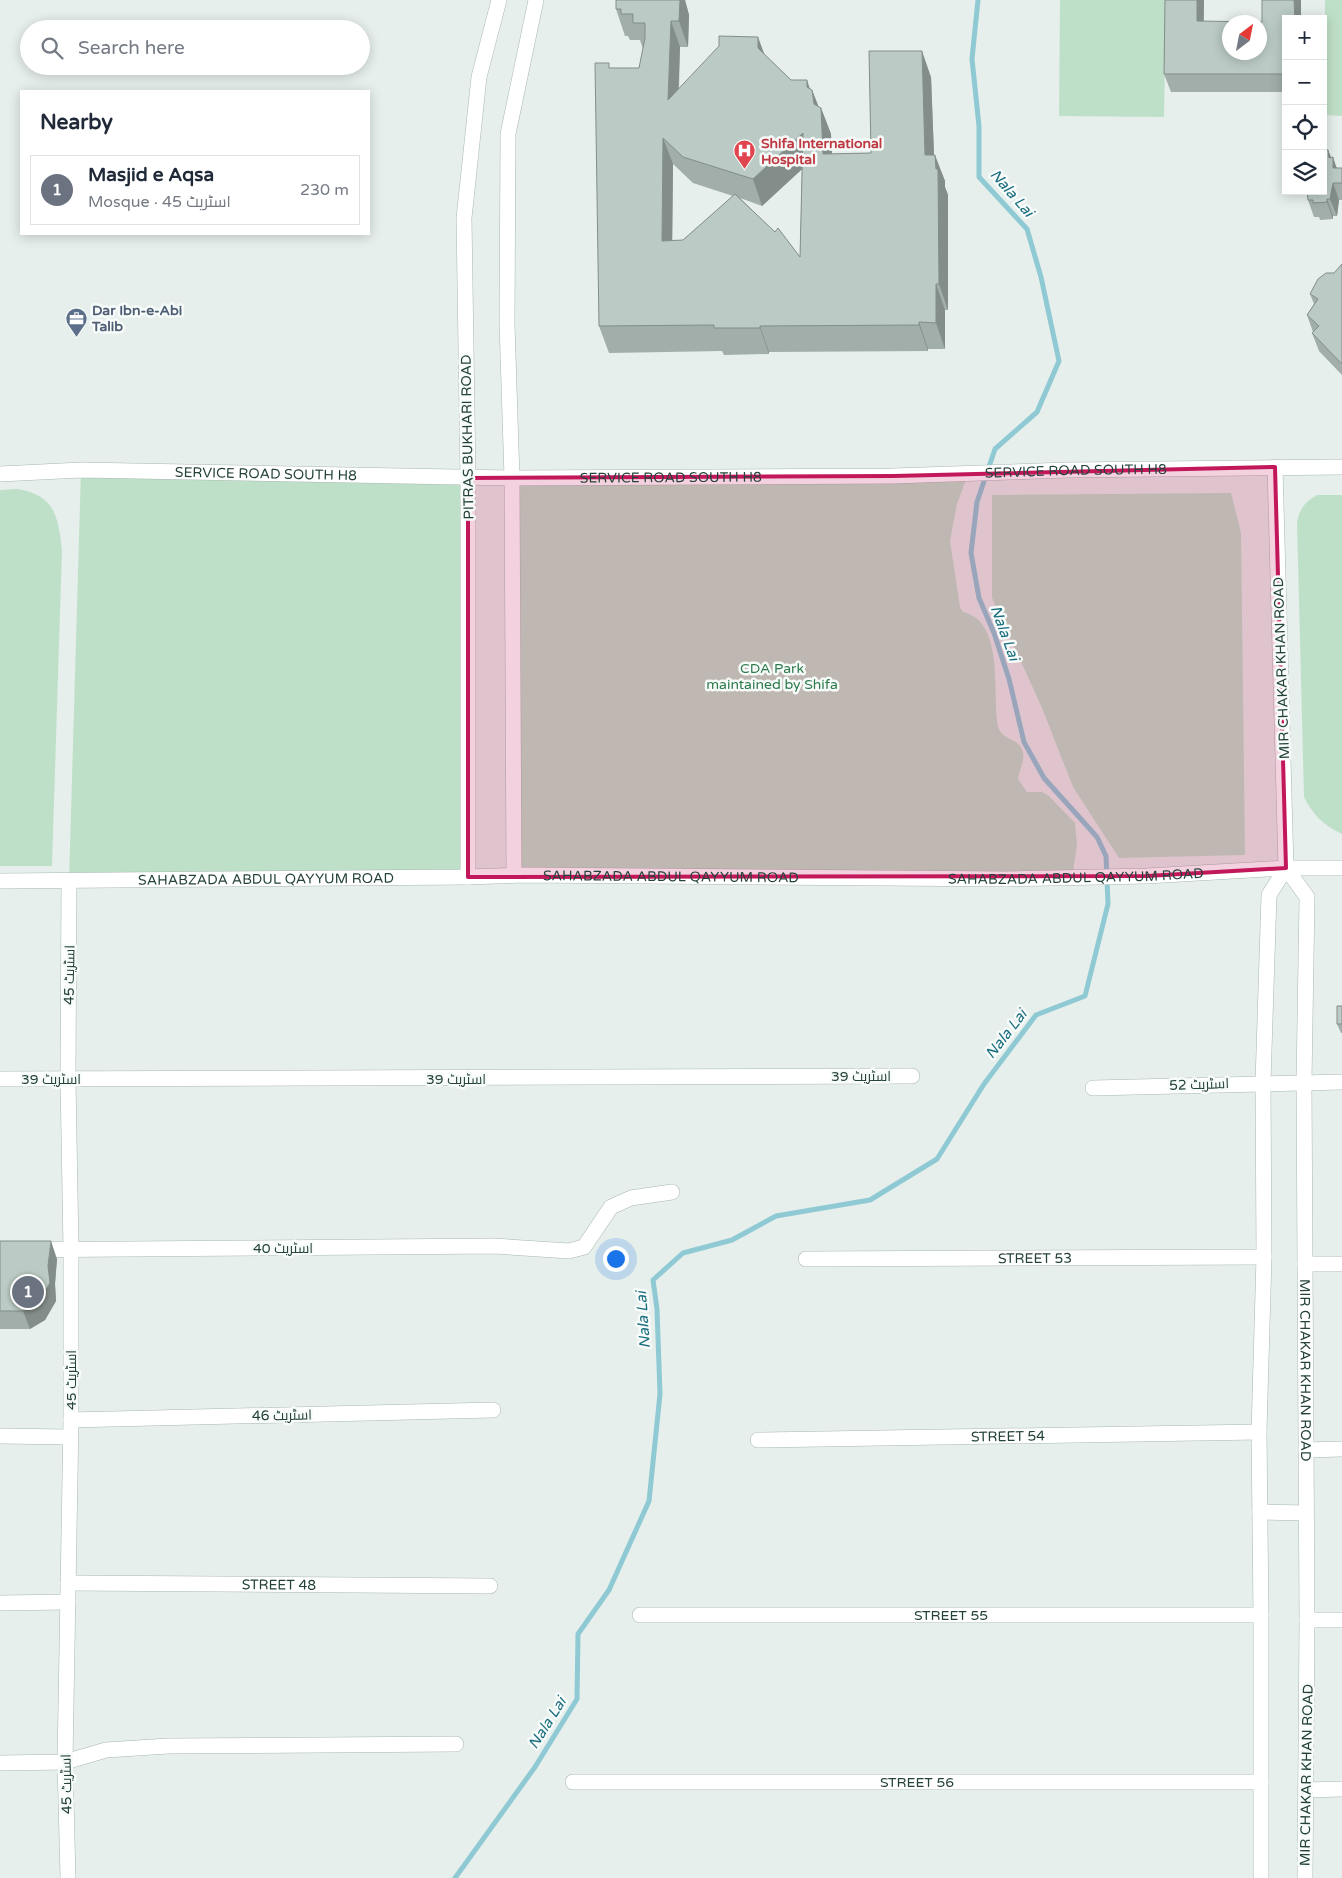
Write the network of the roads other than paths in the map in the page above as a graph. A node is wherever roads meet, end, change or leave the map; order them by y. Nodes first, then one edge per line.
1 (499, 0) edge
2 (536, 0) edge
3 (1275, 467) junction
4 (1342, 467) edge
5 (0, 474) edge
6 (468, 478) junction
7 (512, 478) junction
8 (1286, 868) junction
9 (1342, 868) edge
10 (514, 875) junction
11 (468, 877) junction
12 (0, 881) edge
13 (69, 881) junction
14 (912, 1076) dead end
15 (0, 1079) edge
16 (68, 1079) junction
17 (1263, 1082) junction
18 (1304, 1082) junction
19 (1342, 1082) edge
20 (1093, 1088) dead end
21 (672, 1192) dead end
22 (0, 1250) edge
23 (72, 1250) junction
24 (1264, 1257) junction
25 (806, 1259) dead end
26 (1305, 1264) junction
27 (1342, 1264) edge
28 (493, 1410) dead end
29 (71, 1420) junction
30 (1259, 1432) junction
31 (0, 1436) edge
32 (69, 1437) junction
33 (758, 1440) dead end
34 (1342, 1449) edge
35 (1306, 1450) junction
36 (1260, 1512) junction
37 (1306, 1513) junction
38 (68, 1583) junction
39 (490, 1586) dead end
40 (68, 1602) junction
41 (0, 1603) edge
42 (640, 1615) dead end
43 (1261, 1615) junction
44 (1307, 1620) junction
45 (1342, 1620) edge
46 (456, 1744) dead end
47 (64, 1762) junction
48 (0, 1763) edge
49 (573, 1782) dead end
50 (1261, 1782) junction
51 (1342, 1789) edge
52 (1306, 1790) junction
53 (68, 1878) edge
54 (1261, 1878) edge
55 (1305, 1878) edge

1 - 6 street, PITRAS BUKHARI ROAD
2 - 7 street
3 - 4 street, SERVICE ROAD SOUTH H8
3 - 7 street, SERVICE ROAD SOUTH H8
3 - 8 street, MIR CHAKAR KHAN ROAD
5 - 6 street, SERVICE ROAD SOUTH H8
6 - 7 street, SERVICE ROAD SOUTH H8
6 - 11 street, PITRAS BUKHARI ROAD
7 - 10 street
8 - 9 street, SAHABZADA ABDUL QAYYUM ROAD
8 - 10 street, SAHABZADA ABDUL QAYYUM ROAD
8 - 17 street
8 - 18 street, MIR CHAKAR KHAN ROAD
10 - 11 street, SAHABZADA ABDUL QAYYUM ROAD
11 - 13 street, SAHABZADA ABDUL QAYYUM ROAD
12 - 13 street, SAHABZADA ABDUL QAYYUM ROAD
13 - 16 street, اسٹریٹ 45
14 - 16 street, اسٹریٹ 39
15 - 16 street, اسٹریٹ 39
16 - 23 street, اسٹریٹ 45
17 - 18 street, اسٹریٹ 52
17 - 20 street, اسٹریٹ 52
17 - 24 street
18 - 19 street, اسٹریٹ 52
18 - 26 street, MIR CHAKAR KHAN ROAD
21 - 23 street, اسٹریٹ 40
22 - 23 street, اسٹریٹ 40
23 - 29 street, اسٹریٹ 45
24 - 25 street, STREET 53
24 - 30 street
26 - 27 street
26 - 35 street, MIR CHAKAR KHAN ROAD
28 - 29 street, اسٹریٹ 46
29 - 32 street, اسٹریٹ 45
30 - 33 street, STREET 54
30 - 36 street
31 - 32 street
32 - 38 street, اسٹریٹ 45
34 - 35 street
35 - 37 street, MIR CHAKAR KHAN ROAD
36 - 37 street
36 - 43 street
37 - 44 street, MIR CHAKAR KHAN ROAD
38 - 39 street, STREET 48
38 - 40 street, اسٹریٹ 45
40 - 41 street
40 - 47 street, اسٹریٹ 45
42 - 43 street, STREET 55
43 - 50 street
44 - 45 street
44 - 52 street, MIR CHAKAR KHAN ROAD
46 - 47 street
47 - 48 street
47 - 53 street, اسٹریٹ 45
49 - 50 street, STREET 56
50 - 54 street
51 - 52 street
52 - 55 street, MIR CHAKAR KHAN ROAD

